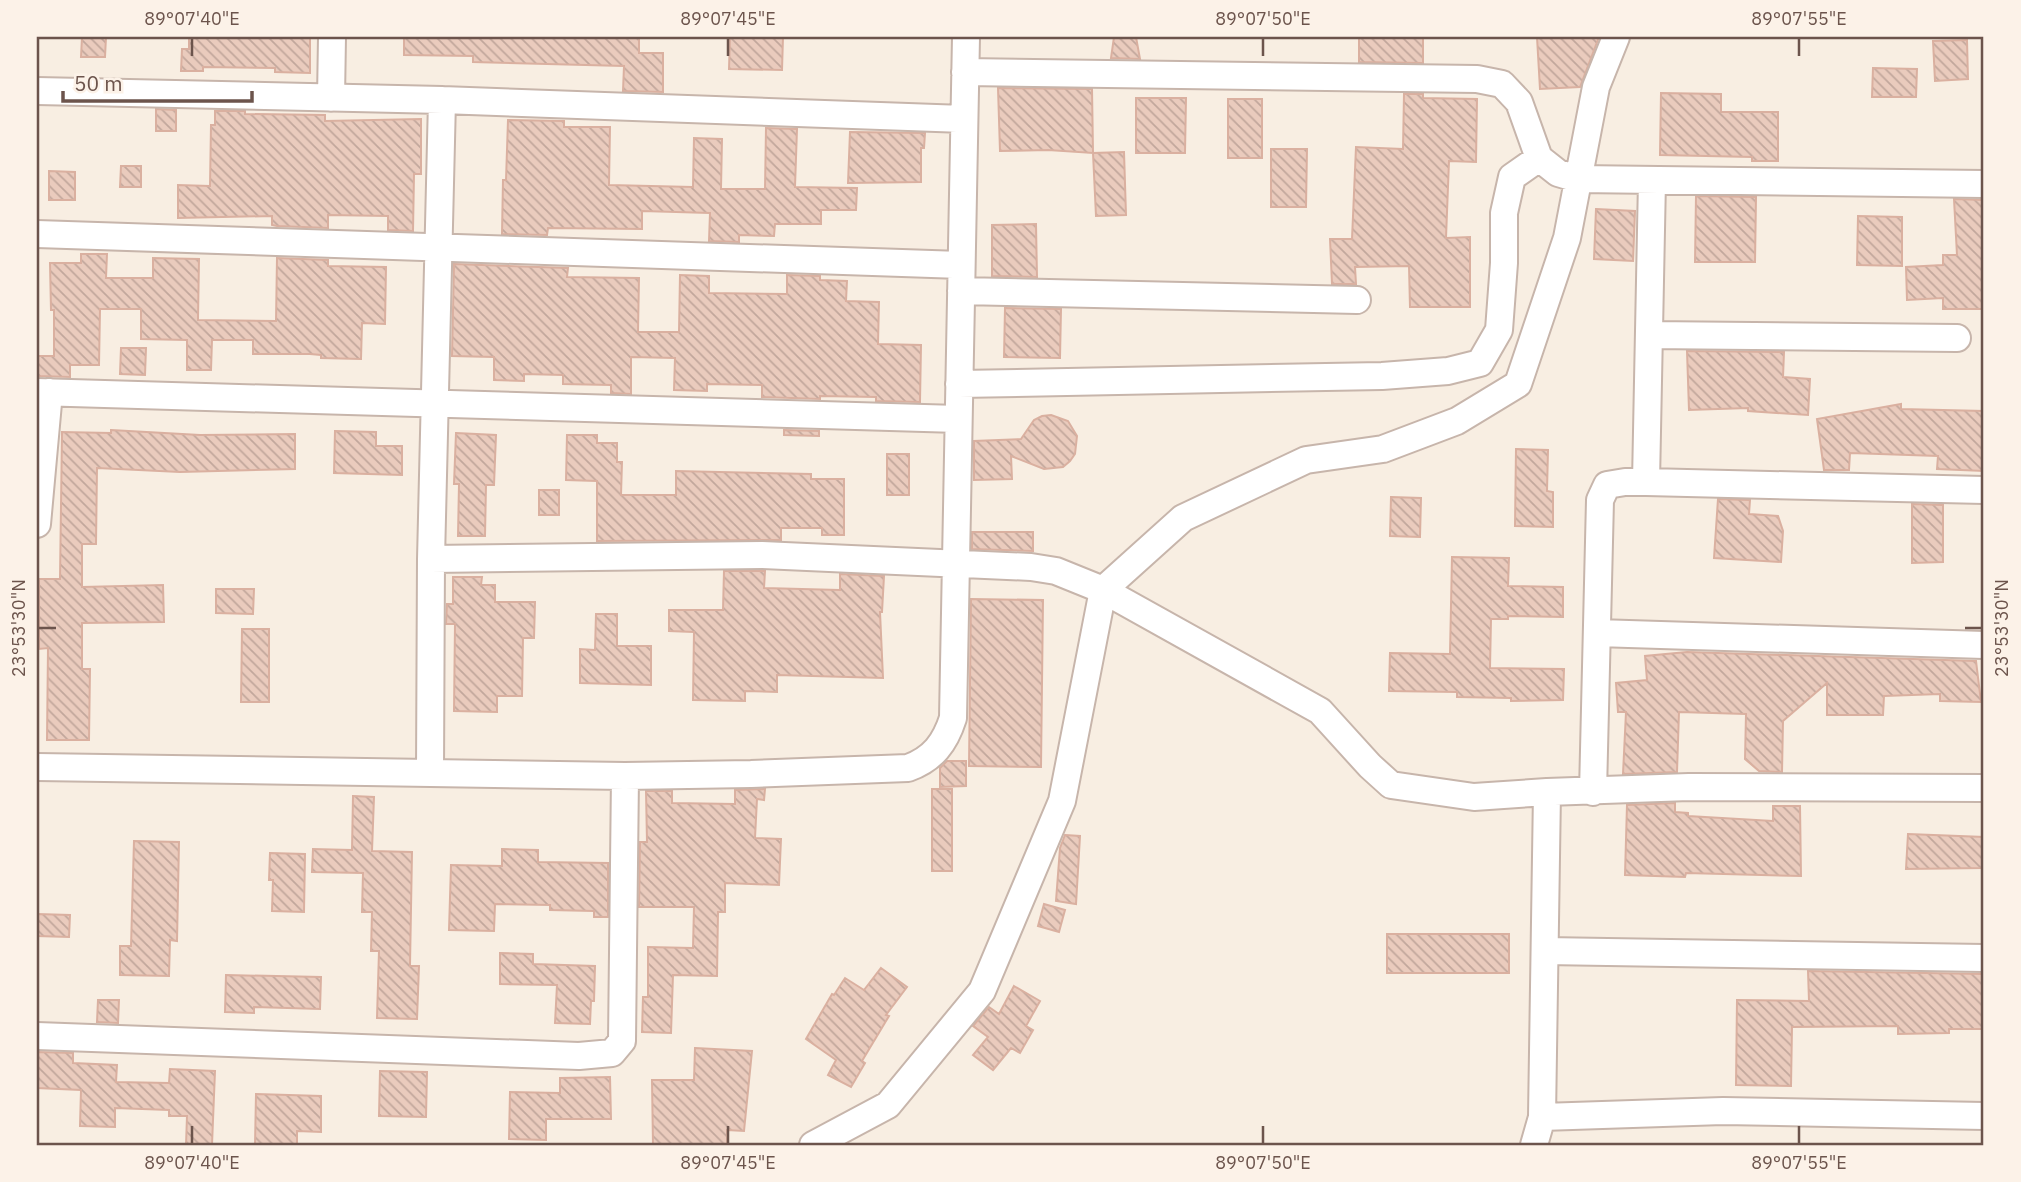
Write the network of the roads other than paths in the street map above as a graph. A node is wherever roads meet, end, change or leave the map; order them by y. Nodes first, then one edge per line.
1 (332, 37) edge
2 (966, 37) edge
3 (1616, 37) edge
4 (965, 72) junction
5 (37, 91) edge
6 (331, 98) junction
7 (442, 100) junction
8 (964, 119) junction
9 (1539, 158) junction
10 (1578, 179) junction
11 (1652, 180) junction
12 (1984, 184) edge
13 (37, 234) edge
14 (439, 249) junction
15 (961, 265) junction
16 (961, 291) junction
17 (1357, 300) dead end
18 (1649, 335) junction
19 (1957, 338) dead end
20 (959, 384) junction
21 (43, 392) edge
22 (435, 404) junction
23 (958, 419) junction
24 (1646, 482) junction
25 (1984, 490) edge
26 (37, 524) edge
27 (431, 559) junction
28 (957, 564) junction
29 (1103, 590) junction
30 (1597, 633) junction
31 (1984, 645) edge
32 (37, 767) edge
33 (430, 772) junction
34 (625, 776) junction
35 (1984, 788) edge
36 (1547, 792) junction
37 (1593, 792) junction
38 (1545, 951) junction
39 (1984, 958) edge
40 (37, 1036) edge
41 (1984, 1116) edge
42 (1542, 1117) junction
43 (813, 1145) edge
44 (1534, 1145) edge

1 - 6 street
2 - 4 street
3 - 10 street
4 - 8 street
4 - 9 street
5 - 6 street
6 - 7 street
7 - 8 street
7 - 14 street
8 - 15 street
9 - 10 street
9 - 20 street
10 - 11 street
10 - 29 street
11 - 12 street
11 - 18 street
13 - 14 street
14 - 15 street
14 - 22 street
15 - 16 street
16 - 17 street
16 - 20 street
18 - 19 street
18 - 24 street
20 - 23 street
21 - 22 street
21 - 26 street
22 - 23 street
22 - 27 street
23 - 28 street
24 - 25 street
24 - 30 street
27 - 28 street
27 - 33 street
28 - 29 street
28 - 34 street
29 - 36 street
29 - 43 street
30 - 31 street
30 - 37 street
32 - 33 street
33 - 34 street
34 - 40 street
35 - 37 street
36 - 37 street
36 - 38 street
38 - 39 street
38 - 42 street
41 - 42 street
42 - 44 street

